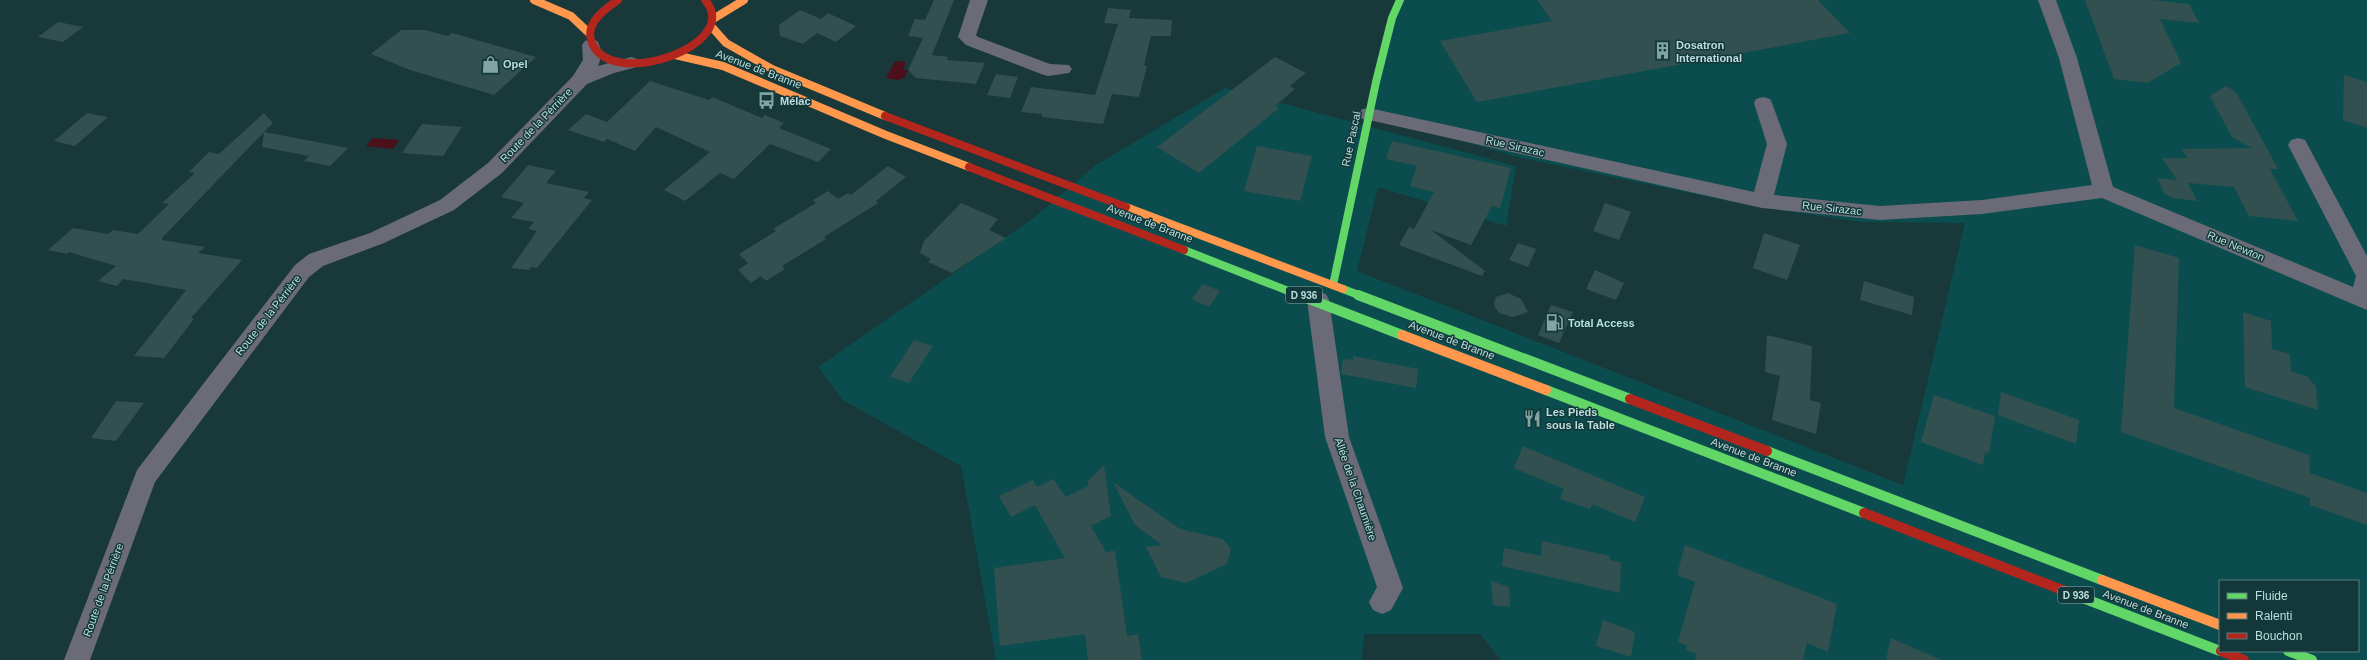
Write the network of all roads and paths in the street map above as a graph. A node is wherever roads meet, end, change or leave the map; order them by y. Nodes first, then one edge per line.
1 (534, 0) edge
2 (618, 0) edge
3 (744, 0) edge
4 (979, 0) edge
5 (1400, 0) edge
6 (2047, 0) edge
7 (709, 1) edge
8 (712, 22) junction
9 (590, 39) junction
10 (675, 55) junction
11 (631, 63) junction
12 (1063, 69) dead end
13 (580, 80) junction
14 (1763, 103) dead end
15 (1369, 114) junction
16 (2298, 145) dead end
17 (2104, 191) junction
18 (1762, 201) junction
19 (1325, 293) junction
20 (2364, 300) edge
21 (1382, 602) dead end
22 (2219, 625) edge
23 (2219, 651) edge
24 (2223, 652) edge
25 (2291, 652) edge
26 (77, 660) edge
27 (2244, 660) edge
28 (2312, 660) edge

1 - 9 main road
2 - 9 main road
3 - 8 main road
4 - 12 street
5 - 15 main road, Rue Pascal
6 - 17 street
7 - 8 main road
8 - 10 main road
8 - 19 main road, Avenue de Branne / D 936
9 - 11 main road
9 - 13 street
10 - 11 main road
10 - 19 main road, Avenue de Branne / D 936
11 - 13 street
13 - 26 street, Route de la Pérrière
14 - 18 street
15 - 18 street, Rue Sirazac
15 - 19 main road, Rue Pascal
16 - 20 street
17 - 18 street, Rue Sirazac
17 - 20 street, Rue Newton
19 - 21 street, Allée de la Chaumière
19 - 22 main road, Avenue de Branne / D 936
19 - 23 main road, Avenue de Branne / D 936
24 - 27 main road, Avenue de Branne / D 936
25 - 28 main road

